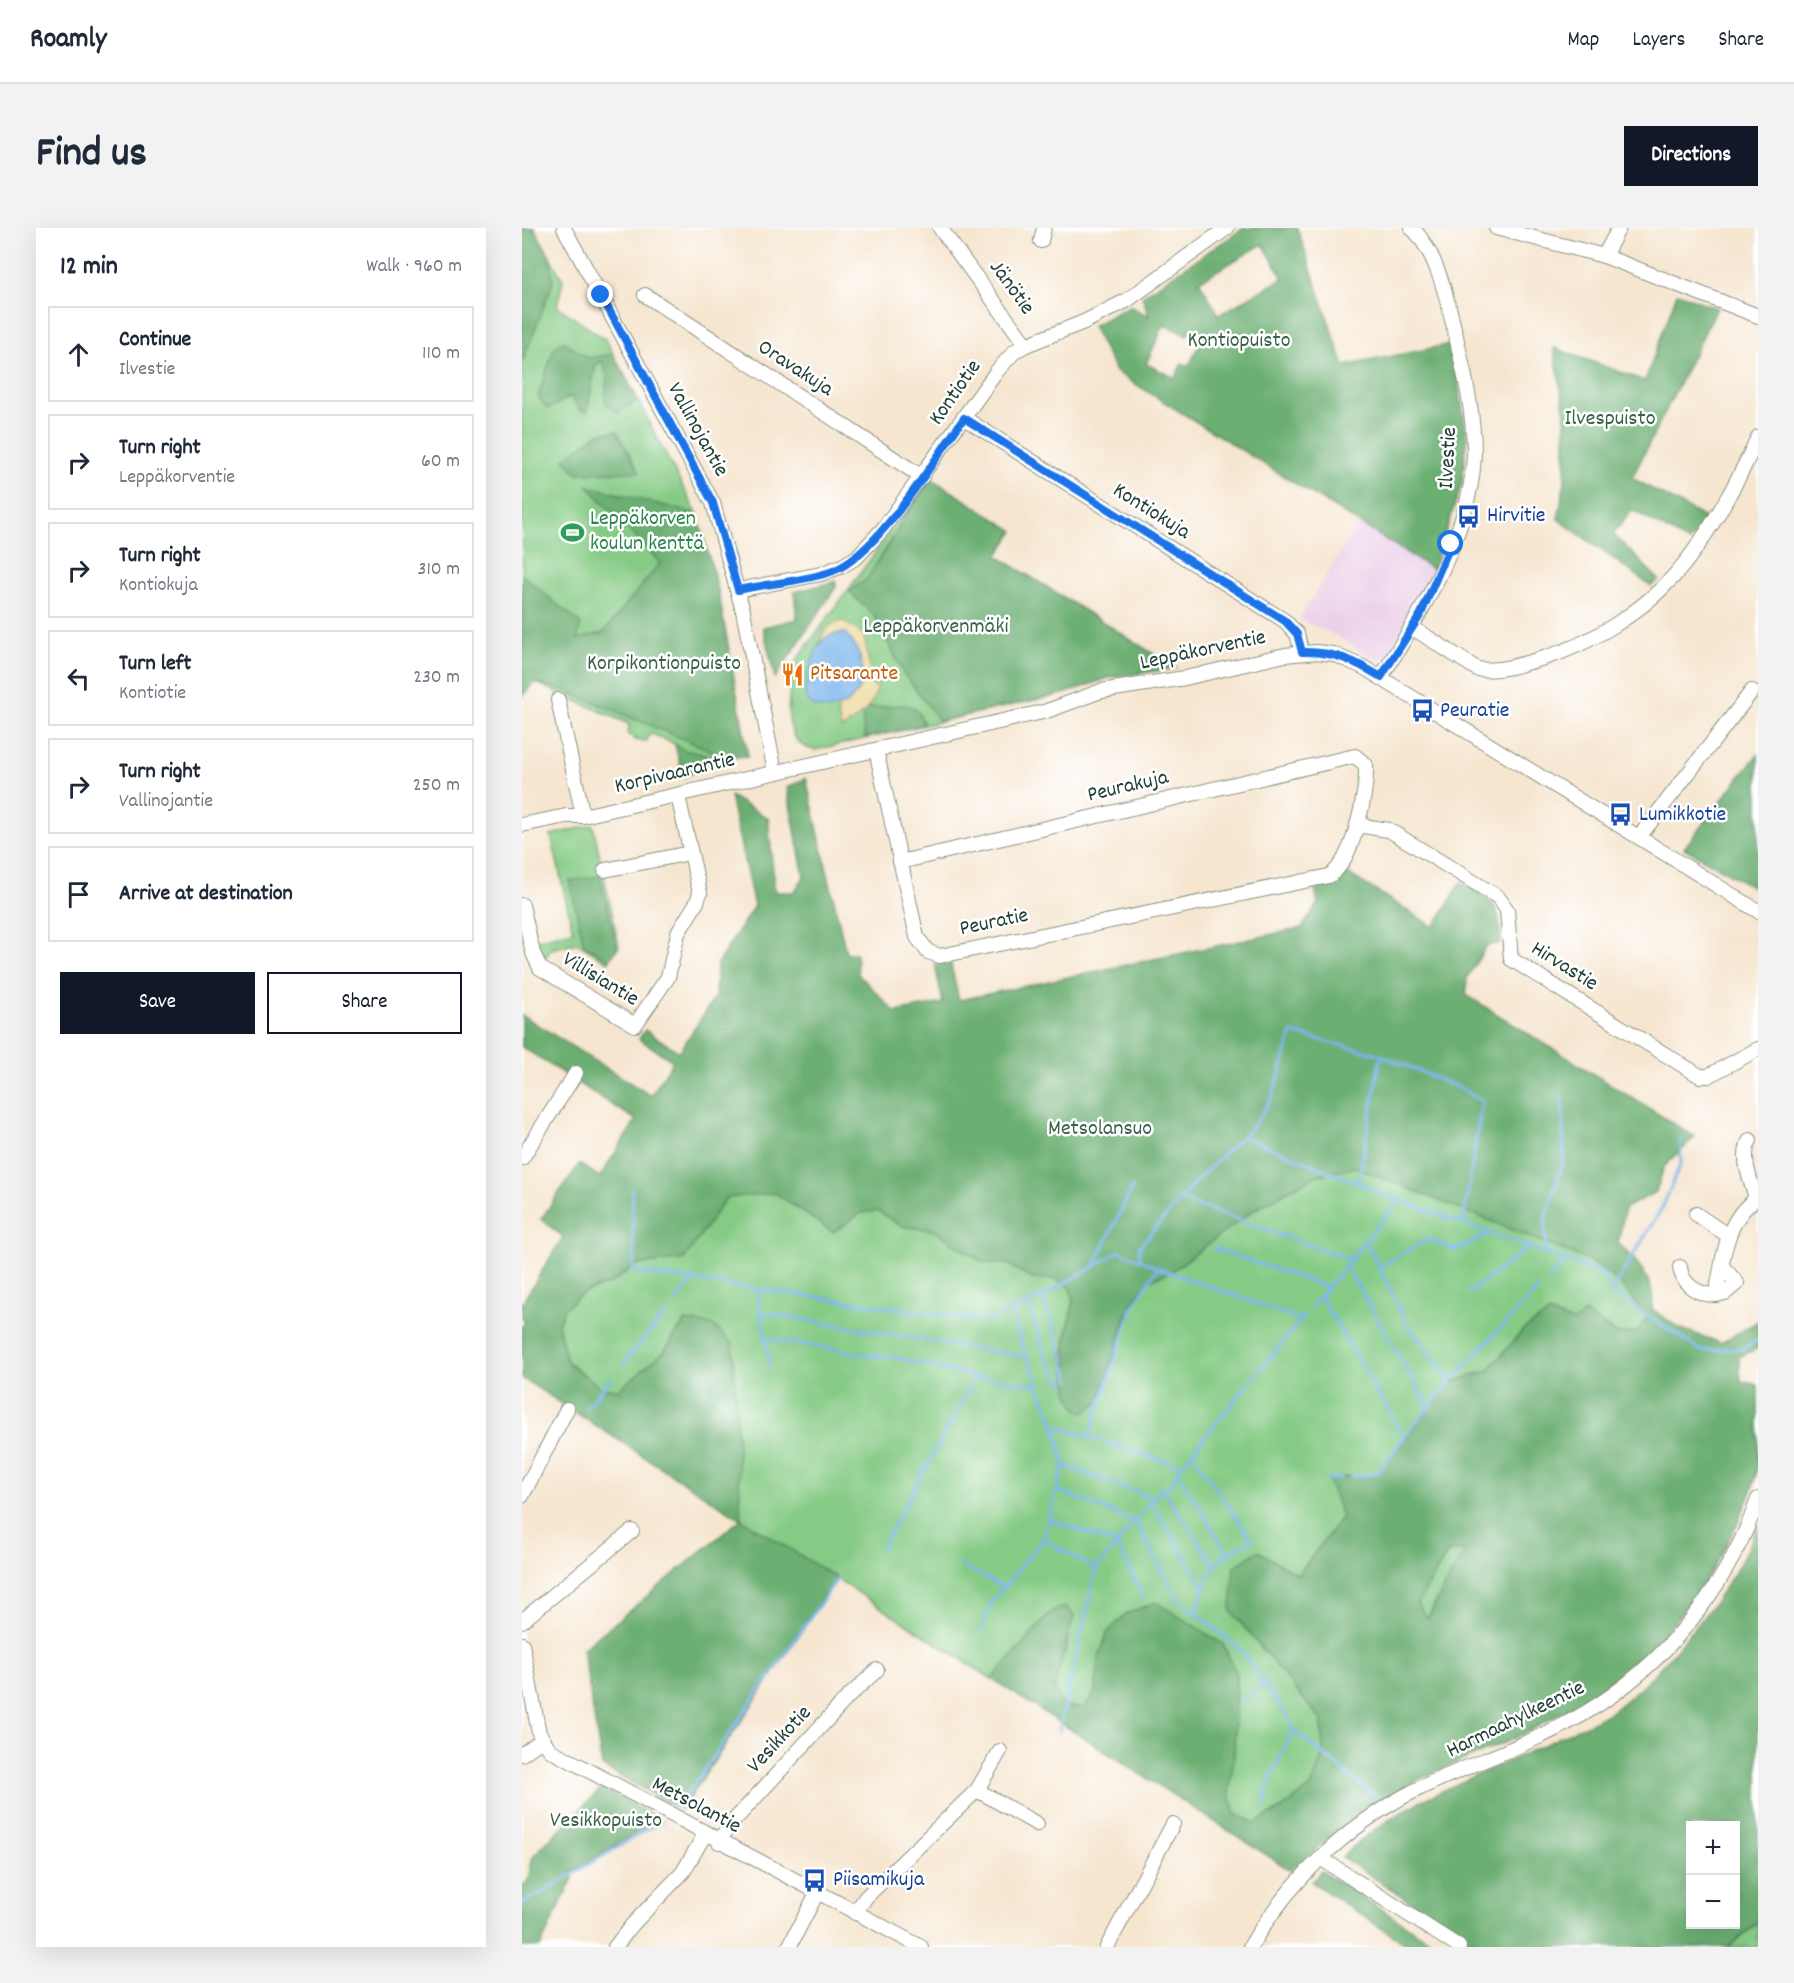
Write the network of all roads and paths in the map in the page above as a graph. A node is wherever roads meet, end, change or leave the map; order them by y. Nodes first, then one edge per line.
1 (564, 228) edge
2 (940, 228) edge
3 (1227, 228) edge
4 (1413, 228) edge
5 (1496, 228) edge
6 (1619, 228) edge
7 (1604, 256) junction
8 (645, 295) dead end
9 (1758, 316) edge
10 (1026, 345) junction
11 (964, 418) junction
12 (1757, 442) edge
13 (922, 477) junction
14 (738, 590) junction
15 (1413, 628) junction
16 (1302, 652) junction
17 (1381, 677) junction
18 (1752, 691) dead end
19 (558, 700) dead end
20 (876, 750) junction
21 (1364, 761) joint
22 (775, 772) junction
23 (678, 796) junction
24 (583, 816) junction
25 (522, 825) edge
26 (1357, 825) junction
27 (522, 834) edge
28 (1639, 837) junction
29 (690, 853) junction
30 (900, 862) junction
31 (605, 870) dead end
32 (522, 905) edge
33 (1758, 911) edge
34 (527, 954) edge
35 (1758, 1049) edge
36 (576, 1073) dead end
37 (1750, 1140) dead end
38 (522, 1158) edge
39 (1757, 1198) edge
40 (1696, 1214) dead end
41 (1727, 1235) junction
42 (1680, 1267) dead end
43 (567, 1409) dead end
44 (522, 1496) edge
45 (1758, 1499) edge
46 (632, 1531) dead end
47 (522, 1621) edge
48 (522, 1644) edge
49 (877, 1670) dead end
50 (542, 1740) junction
51 (1000, 1751) dead end
52 (522, 1754) edge
53 (977, 1790) junction
54 (1037, 1824) dead end
55 (1173, 1824) dead end
56 (705, 1834) junction
57 (719, 1842) junction
58 (1322, 1858) junction
59 (817, 1893) junction
60 (855, 1913) junction
61 (615, 1947) edge
62 (789, 1947) edge
63 (921, 1947) edge
64 (1107, 1947) edge
65 (1250, 1947) edge
66 (1459, 1947) edge

1 - 14 street, Vallinojantie
2 - 10 street, Jänötie
3 - 10 street, Kontiotie
4 - 15 street, Ilvestie
5 - 7 street
6 - 7 street
7 - 9 street
8 - 13 street, Oravakuja
10 - 11 street, Kontiotie
11 - 13 street, Kontiotie
11 - 16 street, Kontiokuja
12 - 15 street
13 - 14 street, Kontiotie
14 - 22 street, Vallinojantie
15 - 17 street, Ilvestie
16 - 17 street, Leppäkorventie
16 - 20 street, Leppäkorventie
17 - 28 street, Leppäkorventie
18 - 28 street
19 - 24 street
20 - 22 street, Leppäkorventie
20 - 30 street, Peuratie
21 - 26 street, Peuratie
21 - 30 street, Peurakuja
22 - 23 street, Korpivaarantie
23 - 24 street, Korpivaarantie
23 - 29 street, Villisiantie
24 - 25 street, Korpivaarantie
24 - 27 street, Korpivaarantie
26 - 30 street, Peuratie
26 - 35 street, Hirvastie
28 - 33 street, Leppäkorventie
29 - 31 street
29 - 34 street, Villisiantie
32 - 34 street, Villisiantie
36 - 38 street
37 - 39 street
39 - 41 street
40 - 41 street
41 - 42 street
43 - 44 street
45 - 58 street, Harmaahylkeentie
46 - 47 street
48 - 50 street
49 - 57 street, Vesikkotie
50 - 52 street
50 - 56 street, Metsolantie
51 - 53 street
53 - 54 street
53 - 60 street
55 - 64 street
56 - 57 street, Metsolantie
56 - 61 street
57 - 59 street, Metsolantie
58 - 65 street, Harmaahylkeentie
58 - 66 street
59 - 60 street, Metsolantie
59 - 62 street
60 - 63 street, Metsolantie

